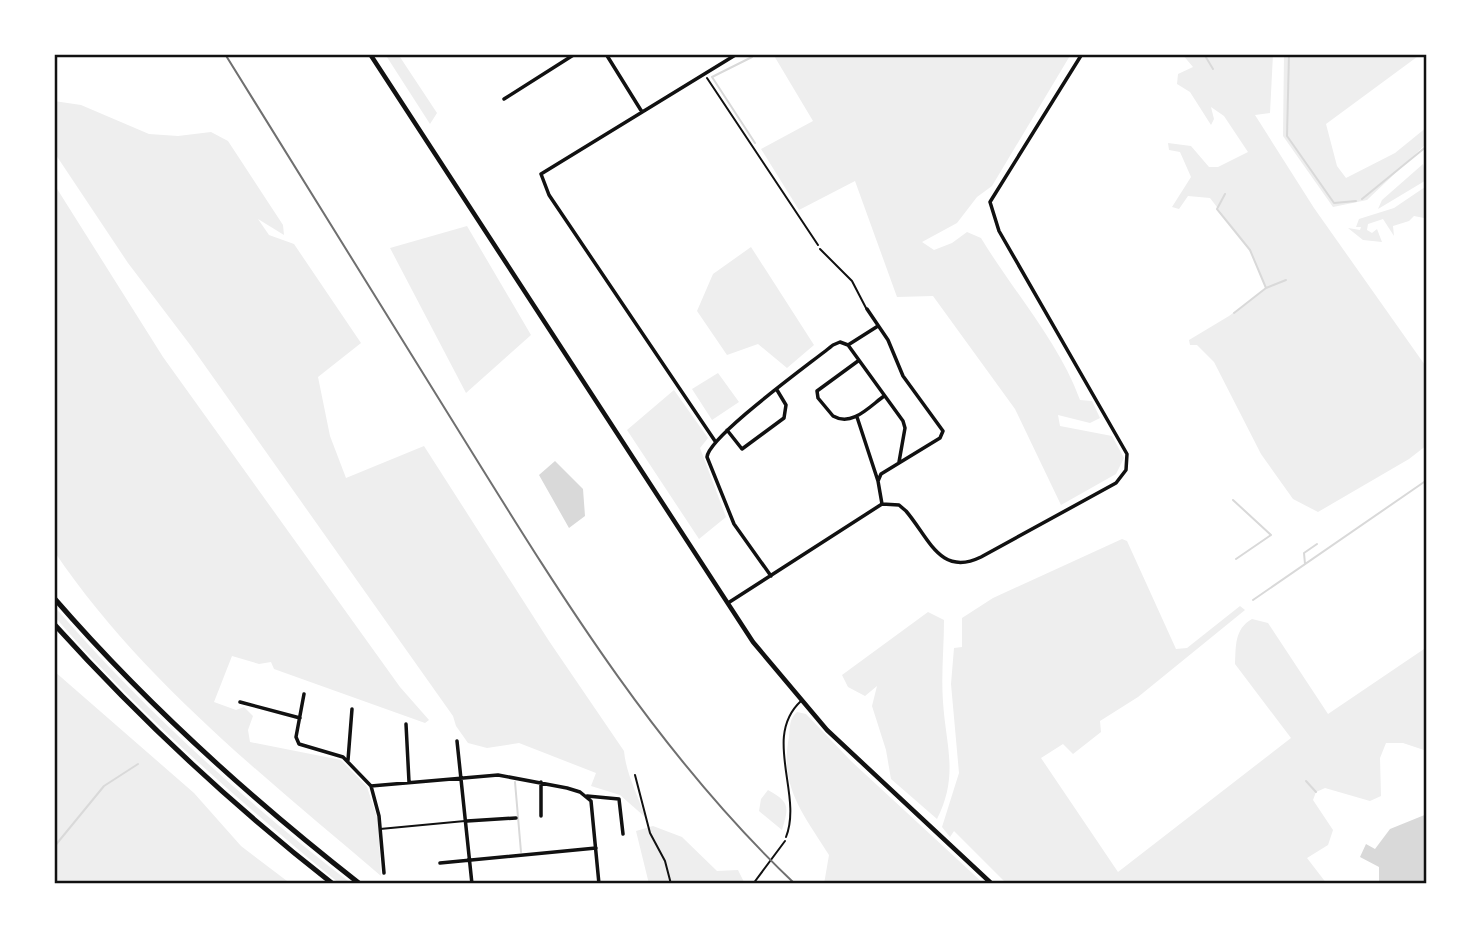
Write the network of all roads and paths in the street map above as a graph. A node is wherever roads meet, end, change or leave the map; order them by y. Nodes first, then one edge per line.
1 (370, 54) edge
2 (575, 54) edge
3 (606, 54) edge
4 (737, 54) edge
5 (1082, 54) edge
6 (704, 74) junction
7 (504, 99) dead end
8 (642, 112) junction
9 (820, 248) joint
10 (867, 309) joint
11 (878, 326) junction
12 (848, 345) junction
13 (858, 361) junction
14 (777, 390) junction
15 (884, 396) junction
16 (857, 417) junction
17 (727, 430) junction
18 (715, 441) junction
19 (899, 462) junction
20 (878, 481) junction
21 (882, 503) junction
22 (771, 576) junction
23 (54, 598) edge
24 (726, 604) junction
25 (54, 624) edge
26 (304, 694) dead end
27 (801, 701) junction
28 (240, 702) dead end
29 (352, 709) dead end
30 (300, 718) junction
31 (406, 724) dead end
32 (457, 741) dead end
33 (348, 760) junction
34 (635, 775) dead end
35 (462, 777) junction
36 (410, 782) junction
37 (541, 782) junction
38 (371, 786) junction
39 (587, 796) junction
40 (541, 816) dead end
41 (516, 818) dead end
42 (467, 821) junction
43 (380, 829) junction
44 (623, 834) dead end
45 (786, 837) joint
46 (596, 848) junction
47 (470, 860) junction
48 (440, 863) dead end
49 (384, 873) dead end
50 (333, 884) edge
51 (360, 884) edge
52 (472, 884) edge
53 (599, 884) edge
54 (671, 884) edge
55 (752, 884) edge
56 (992, 884) edge

1 - 24 main road
2 - 7 street
3 - 8 street
4 - 6 street
5 - 21 street
6 - 8 street
6 - 9 path
8 - 18 street
9 - 10 lane
10 - 11 street
11 - 12 street
11 - 19 street
12 - 13 street
12 - 14 street
13 - 15 street
13 - 16 street
14 - 17 street
14 - 17 street
15 - 16 street
15 - 19 street
16 - 20 street
17 - 18 street
18 - 22 street
19 - 20 street
20 - 21 street
21 - 22 street
22 - 24 street
23 - 51 highway
24 - 27 main road
25 - 50 highway
26 - 30 street
27 - 45 lane
27 - 56 main road
28 - 30 street
29 - 33 street
30 - 33 street
31 - 36 street
32 - 35 street
33 - 38 street
34 - 54 path
35 - 36 street
35 - 37 street
35 - 42 street
36 - 38 street
37 - 39 street
37 - 40 street
38 - 43 street
39 - 44 street
39 - 46 street
41 - 42 street
42 - 43 lane
42 - 47 street
43 - 49 street
45 - 55 path
46 - 47 street
46 - 53 street
47 - 48 street
47 - 52 street

